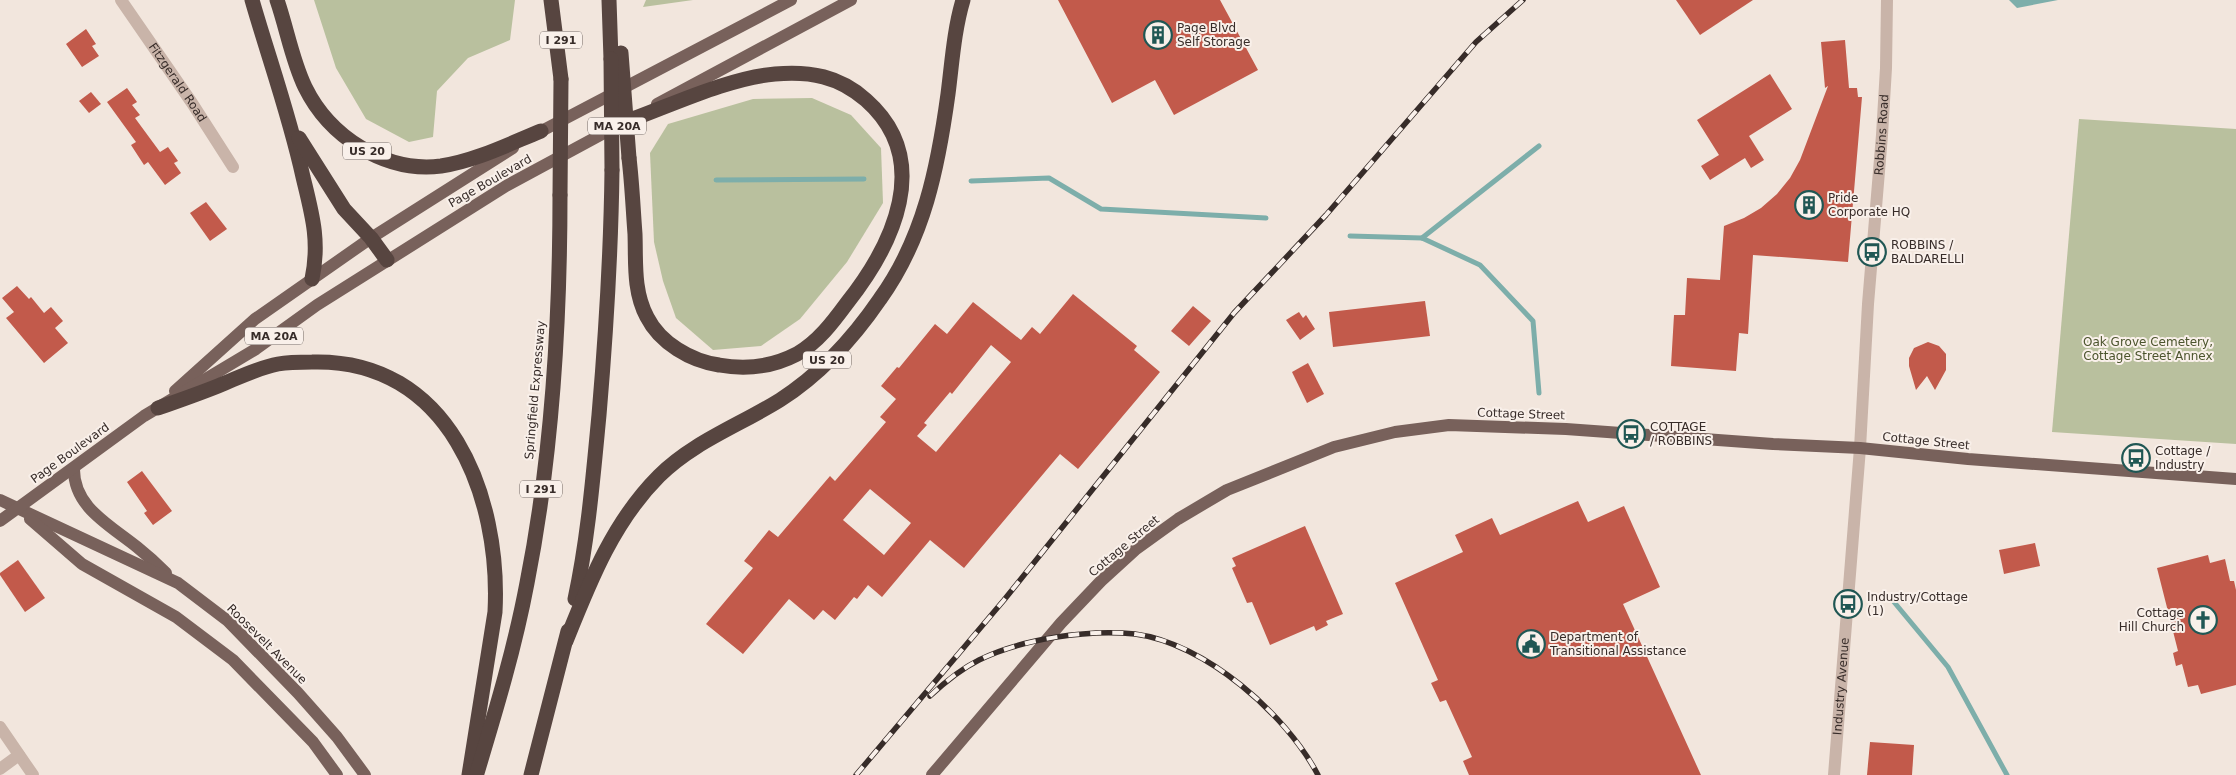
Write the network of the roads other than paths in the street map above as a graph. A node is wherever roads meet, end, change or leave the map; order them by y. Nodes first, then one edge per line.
1 (121, 0) edge
2 (252, 0) edge
3 (278, 0) edge
4 (551, 0) edge
5 (560, 0) edge
6 (609, 0) edge
7 (618, 0) edge
8 (791, 0) edge
9 (851, 0) edge
10 (963, 0) edge
11 (1887, 0) edge
12 (616, 56) junction
13 (561, 80) junction
14 (622, 124) junction
15 (292, 126) junction
16 (541, 131) junction
17 (233, 167) dead end
18 (371, 238) junction
19 (388, 260) junction
20 (312, 279) junction
21 (158, 408) junction
22 (1860, 448) junction
23 (74, 468) junction
24 (2236, 479) edge
25 (0, 500) edge
26 (19, 509) junction
27 (0, 521) edge
28 (178, 583) junction
29 (566, 640) junction
30 (0, 727) edge
31 (20, 755) junction
32 (0, 769) edge
33 (33, 775) edge
34 (337, 775) edge
35 (365, 775) edge
36 (469, 775) edge
37 (476, 775) edge
38 (530, 775) edge
39 (932, 775) edge
40 (1834, 775) edge

1 - 17 street, Fitzgerald Road
2 - 15 highway
3 - 16 highway, US 20
4 - 13 highway
5 - 13 highway, Springfield Expressway / I 291
6 - 12 highway
7 - 12 highway
8 - 16 main road, Page Boulevard / US 20
9 - 14 main road, Page Boulevard / MA 20A
10 - 29 highway, US 20
11 - 22 street, Robbins Road
12 - 14 highway, bridge
12 - 29 highway, bridge
13 - 37 highway, Springfield Expressway / I 291, bridge
14 - 19 main road, Page Boulevard / MA 20A
15 - 18 highway
15 - 20 highway
16 - 18 main road, Page Boulevard / MA 20A
18 - 19 highway
18 - 20 main road, Page Boulevard / MA 20A
19 - 21 main road, Page Boulevard / MA 20A
20 - 21 main road, Page Boulevard / MA 20A
21 - 23 main road, Page Boulevard / MA 20A
21 - 36 highway
22 - 24 main road, Cottage Street
22 - 39 main road, Cottage Street
22 - 40 street, Industry Avenue
23 - 26 main road, Page Boulevard / MA 20A
23 - 28 main road
25 - 26 main road, Roosevelt Avenue
26 - 27 main road, Page Boulevard / MA 20A
26 - 28 main road, Roosevelt Avenue
26 - 34 main road, Roosevelt Avenue
28 - 35 main road, Roosevelt Avenue
29 - 38 highway
30 - 31 street
31 - 32 street
31 - 33 street

